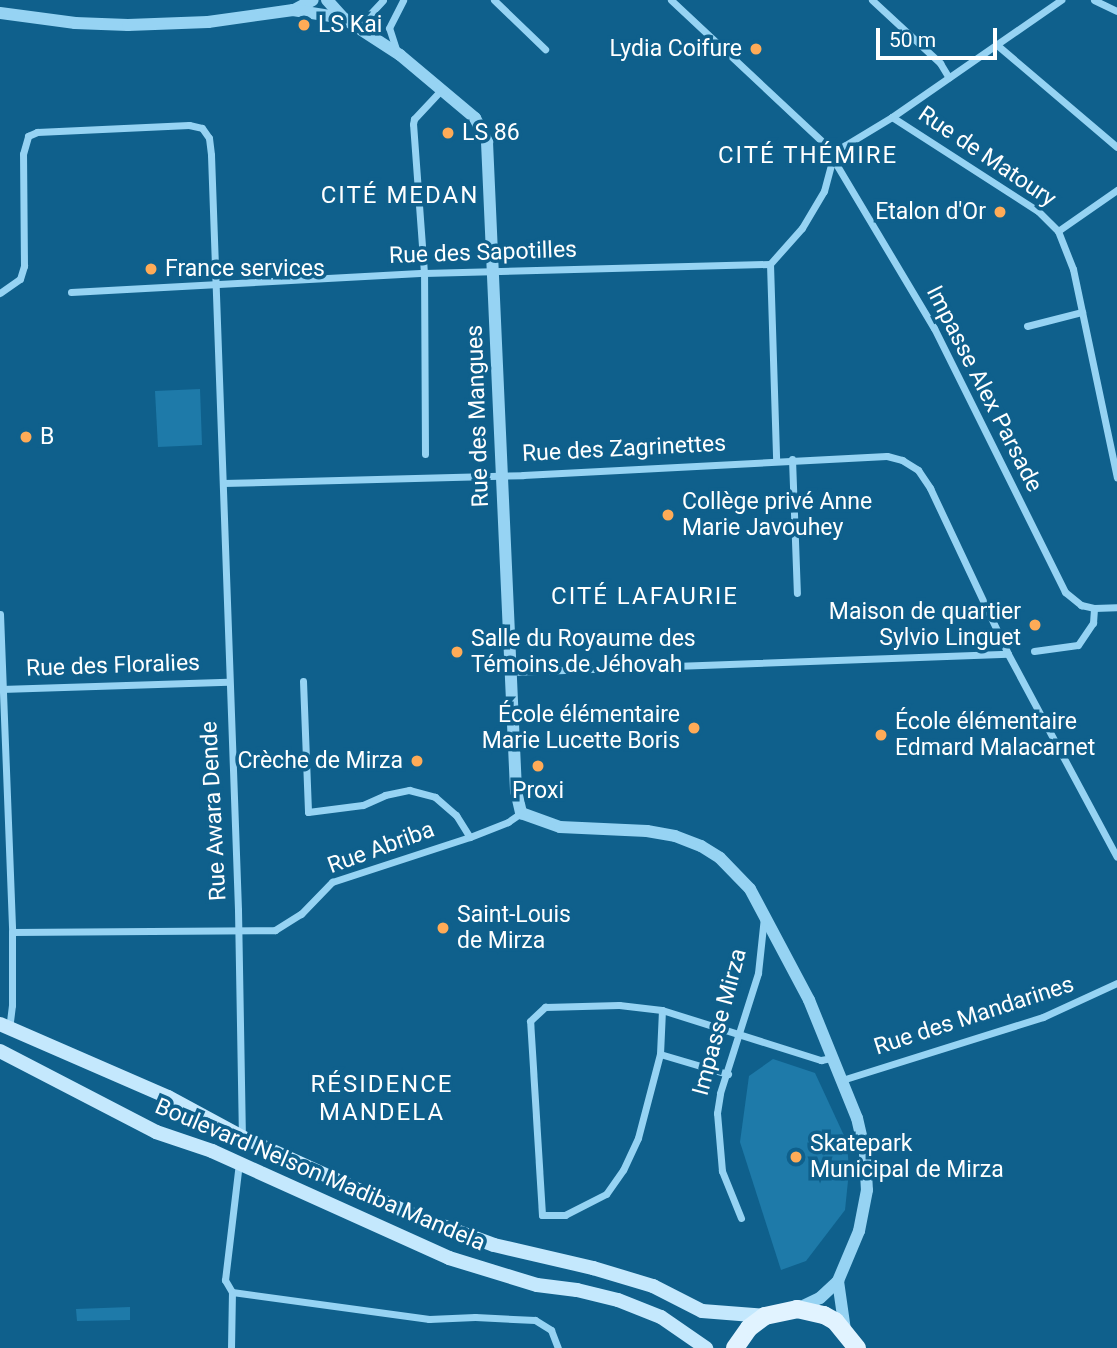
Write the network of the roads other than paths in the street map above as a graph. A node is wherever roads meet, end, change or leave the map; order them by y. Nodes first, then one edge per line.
1 (313, 0) edge
2 (327, 0) edge
3 (383, 0) edge
4 (403, 0) edge
5 (494, 0) edge
6 (671, 0) edge
7 (872, 0) edge
8 (1061, 0) edge
9 (1094, 0) edge
10 (293, 10) junction
11 (1117, 11) edge
12 (0, 13) edge
13 (344, 18) junction
14 (359, 26) junction
15 (998, 45) junction
16 (545, 49) dead end
17 (400, 55) junction
18 (948, 78) junction
19 (442, 89) junction
20 (892, 117) junction
21 (1117, 147) edge
22 (833, 157) junction
23 (1117, 190) edge
24 (1058, 231) junction
25 (770, 264) junction
26 (494, 271) junction
27 (424, 272) junction
28 (214, 283) junction
29 (71, 292) dead end
30 (0, 293) edge
31 (1082, 312) junction
32 (1027, 326) dead end
33 (425, 454) dead end
34 (792, 459) junction
35 (776, 460) junction
36 (501, 475) junction
37 (1117, 477) edge
38 (223, 483) junction
39 (797, 593) dead end
40 (1117, 607) edge
41 (1094, 608) junction
42 (0, 614) edge
43 (1034, 652) dead end
44 (1008, 654) junction
45 (510, 672) junction
46 (228, 681) junction
47 (303, 681) dead end
48 (2, 689) edge
49 (521, 813) junction
50 (470, 837) junction
51 (1117, 857) edge
52 (764, 917) junction
53 (239, 931) junction
54 (12, 932) junction
55 (1117, 983) edge
56 (662, 1010) junction
57 (4, 1026) edge
58 (739, 1034) junction
59 (1, 1054) edge
60 (660, 1054) junction
61 (831, 1058) junction
62 (727, 1074) junction
63 (842, 1080) junction
64 (242, 1137) junction
65 (239, 1163) junction
66 (741, 1218) dead end
67 (838, 1281) junction
68 (232, 1293) junction
69 (797, 1309) junction
70 (765, 1316) junction
71 (845, 1330) junction
72 (230, 1348) edge
73 (558, 1348) edge
74 (706, 1348) edge
75 (735, 1348) edge
76 (857, 1348) edge

1 - 10 street
2 - 13 street
3 - 14 street
4 - 17 street
5 - 16 street
6 - 22 street, Impasse Alex Parsade
7 - 18 street
8 - 15 street
9 - 11 street
10 - 12 street
10 - 13 street
13 - 14 street, Rue des Mangues
14 - 17 street, Rue des Mangues
15 - 18 street
15 - 21 street
17 - 19 street, Rue des Mangues
18 - 20 street
19 - 26 street, Rue des Mangues
19 - 27 street
20 - 22 street
20 - 24 street, Rue de Matoury
22 - 25 street
22 - 41 street, Impasse Alex Parsade
23 - 24 street
24 - 31 street, Rue de Matoury
25 - 26 street, Rue des Sapotilles
25 - 35 street
26 - 27 street, Rue des Sapotilles
26 - 36 street, Rue des Mangues
27 - 28 street, Rue des Sapotilles
27 - 33 street
28 - 29 street, Rue des Sapotilles
28 - 30 street, Rue Awara Dende
28 - 38 street, Rue Awara Dende
31 - 32 street
31 - 37 street, Rue de Matoury
34 - 35 street, Rue des Zagrinettes
34 - 39 street
34 - 44 street, Rue des Zagrinettes
35 - 36 street, Rue des Zagrinettes
36 - 38 street, Rue des Zagrinettes
36 - 45 street, Rue des Mangues
38 - 46 street, Rue Awara Dende
40 - 41 street
41 - 43 street
42 - 48 street
44 - 45 street
44 - 51 street, Rue des Zagrinettes
45 - 49 street, Rue des Mangues
46 - 48 street, Rue des Floralies
46 - 53 street, Rue Awara Dende
47 - 50 street
48 - 54 street
49 - 50 street, Rue Abriba
49 - 52 street
50 - 53 street, Rue Abriba
52 - 58 street, Impasse Mirza
52 - 61 street
53 - 54 street, Rue Abriba
53 - 64 street, Rue Awara Dende
54 - 57 street
55 - 63 street, Rue des Mandarines
56 - 58 street
56 - 60 street
56 - 60 street
57 - 64 main road, Boulevard Nelson Madiba Mandela
58 - 61 street
58 - 62 street, Impasse Mirza
59 - 65 main road, Boulevard Nelson Madiba Mandela
60 - 62 street
61 - 63 street
62 - 66 street, Impasse Mirza
63 - 67 street
64 - 70 main road, Boulevard Nelson Madiba Mandela
65 - 68 street
65 - 74 main road, Boulevard Nelson Madiba Mandela
67 - 69 street
67 - 71 street
68 - 72 street
68 - 73 street
69 - 70 main road
69 - 71 main road
70 - 75 main road
71 - 76 main road

